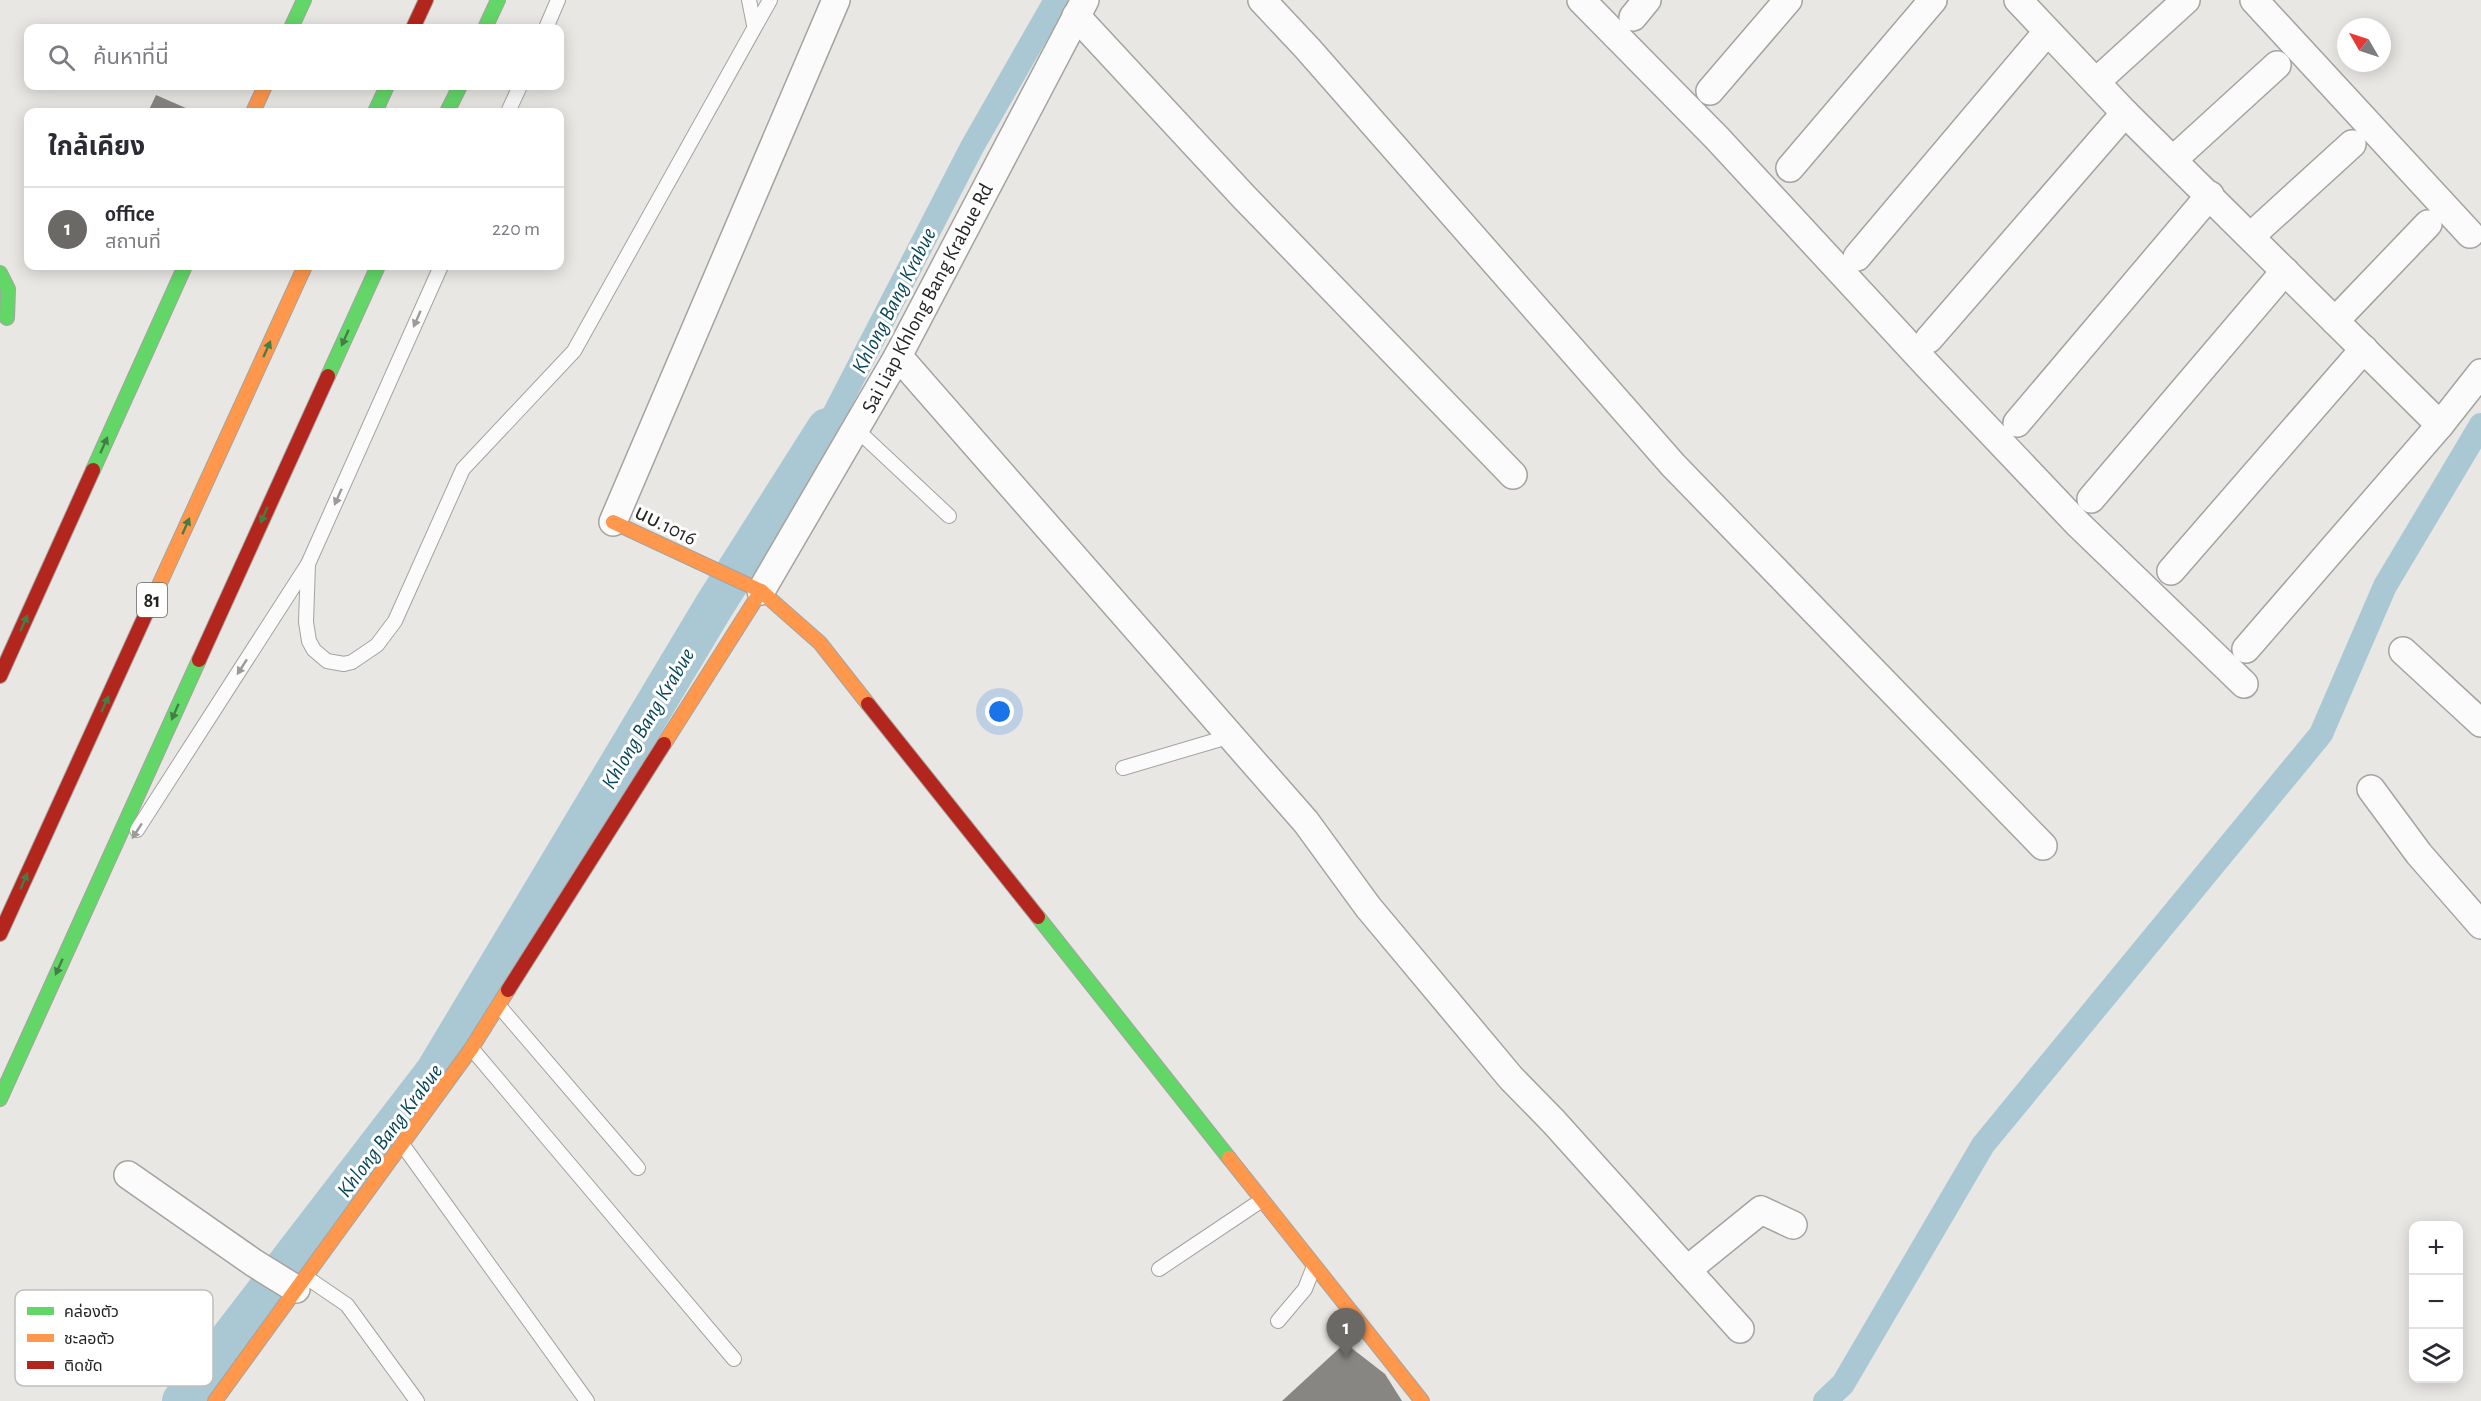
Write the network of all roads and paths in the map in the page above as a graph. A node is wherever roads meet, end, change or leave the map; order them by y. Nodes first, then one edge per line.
1 (304, 0) edge
2 (426, 0) edge
3 (498, 0) edge
4 (558, 0) edge
5 (749, 0) edge
6 (770, 0) edge
7 (836, 0) edge
8 (1262, 0) edge
9 (1581, 0) edge
10 (1788, 0) edge
11 (1933, 0) edge
12 (2186, 0) edge
13 (2254, 0) edge
14 (2021, 1) edge
15 (1081, 8) edge
16 (293, 24) edge
17 (415, 24) edge
18 (487, 24) edge
19 (548, 24) edge
20 (754, 26) junction
21 (2047, 32) junction
22 (2277, 65) dead end
23 (2097, 81) junction
24 (264, 90) edge
25 (385, 90) edge
26 (457, 90) edge
27 (518, 90) edge
28 (1710, 91) dead end
29 (255, 108) edge
30 (377, 108) edge
31 (449, 108) edge
32 (510, 108) edge
33 (2125, 113) junction
34 (2352, 144) dead end
35 (2174, 159) junction
36 (1790, 168) dead end
37 (2210, 195) junction
38 (2428, 224) dead end
39 (2470, 234) dead end
40 (2251, 236) junction
41 (1857, 256) dead end
42 (182, 270) edge
43 (303, 270) edge
44 (376, 270) edge
45 (439, 270) edge
46 (2285, 270) junction
47 (0, 273) edge
48 (2335, 321) junction
49 (4, 326) edge
50 (1929, 339) dead end
51 (2364, 349) junction
52 (898, 356) junction
53 (2481, 373) edge
54 (2017, 423) dead end
55 (2440, 425) junction
56 (855, 428) junction
57 (1513, 475) dead end
58 (2091, 499) dead end
59 (949, 516) dead end
60 (613, 522) joint
61 (308, 564) junction
62 (2171, 571) dead end
63 (761, 591) junction
64 (2246, 649) dead end
65 (2403, 651) dead end
66 (0, 676) edge
67 (2244, 684) dead end
68 (2481, 723) edge
69 (1231, 736) junction
70 (1123, 768) dead end
71 (2371, 789) dead end
72 (2043, 846) dead end
73 (84, 914) junction
74 (2481, 925) edge
75 (0, 934) edge
76 (498, 1005) junction
77 (471, 1048) junction
78 (0, 1099) edge
79 (402, 1144) junction
80 (638, 1168) dead end
81 (128, 1175) dead end
82 (1263, 1199) junction
83 (1793, 1225) dead end
84 (1315, 1264) junction
85 (1159, 1269) dead end
86 (1687, 1270) junction
87 (297, 1283) junction
88 (1278, 1321) dead end
89 (1740, 1329) dead end
90 (734, 1359) dead end
91 (215, 1401) edge
92 (417, 1401) edge
93 (587, 1401) edge
94 (1422, 1401) edge

1 - 16 main road
2 - 17 main road
3 - 18 main road
4 - 19 lane
5 - 20 lane
6 - 20 lane
7 - 60 street
8 - 72 street
9 - 67 street
10 - 28 street
11 - 36 street
12 - 23 street
13 - 39 street
14 - 21 street
15 - 52 street, Sai Liap Khlong Bang Krabue Rd
15 - 57 street
20 - 61 lane
21 - 23 street
21 - 41 street
22 - 35 street
23 - 33 street
24 - 29 main road
25 - 30 main road
26 - 31 main road
27 - 32 lane
33 - 35 street
33 - 50 street
34 - 40 street
35 - 37 street
37 - 40 street
37 - 54 street
38 - 48 street
40 - 46 street
66 -> 42 main road
75 -> 43 main road, 81
44 -> 73 main road
45 -> 61 lane
46 - 48 street
46 - 58 street
47 - 49 main road
48 - 51 street
51 - 55 street
51 - 62 street
52 - 56 street, Sai Liap Khlong Bang Krabue Rd
52 - 69 street
53 - 55 street
55 - 64 street
56 - 59 lane
56 - 63 street, Sai Liap Khlong Bang Krabue Rd
60 - 63 main road, นบ.1016 / นบ.1016
61 -> 73 lane
63 - 76 main road
63 - 82 main road, นบ.1016
65 - 68 street
69 - 70 lane
69 - 86 street
71 - 74 street
73 -> 78 main road
76 - 77 main road
76 - 80 lane
77 - 79 main road
77 - 90 lane
79 - 87 main road
79 - 93 lane
81 - 87 street
82 - 84 main road, นบ.1016
82 - 85 lane
83 - 86 street
84 - 88 lane
84 - 94 main road, นบ.1016
86 - 89 street
87 - 91 main road
87 - 92 lane

